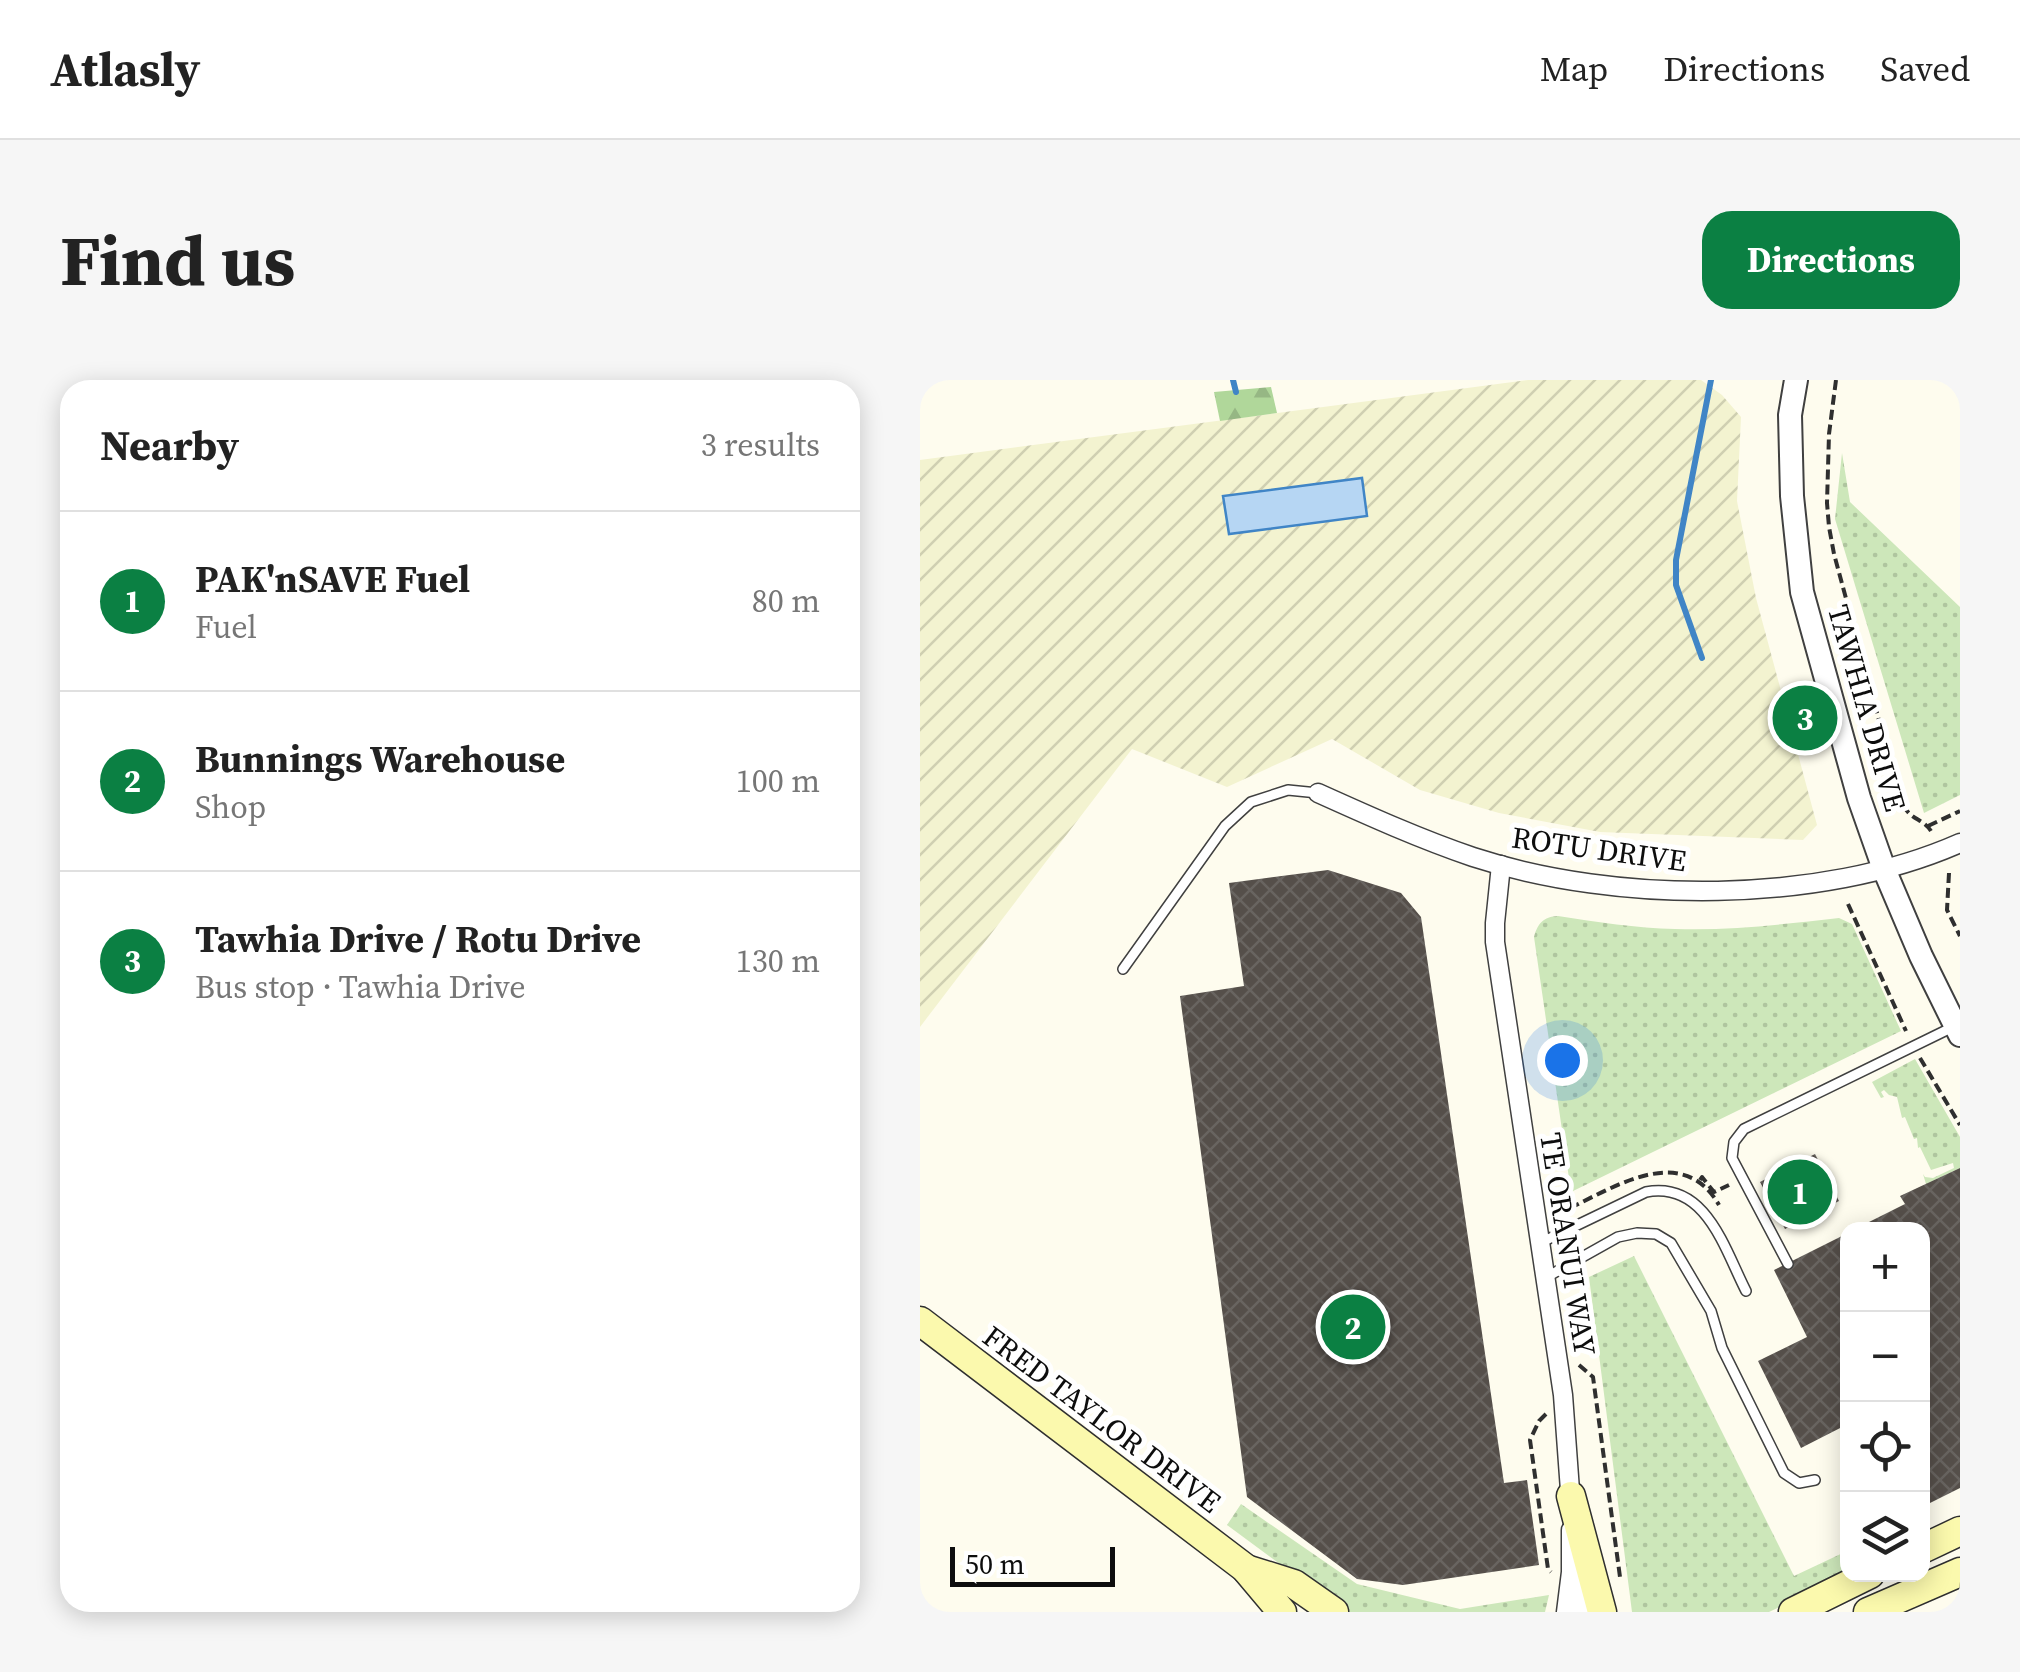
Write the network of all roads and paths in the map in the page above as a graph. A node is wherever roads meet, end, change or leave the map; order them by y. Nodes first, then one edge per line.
1 (1796, 380) edge
2 (1836, 380) edge
3 (1318, 792) joint
4 (1960, 811) edge
5 (1928, 826) junction
6 (1932, 834) dead end
7 (1960, 844) edge
8 (1501, 865) junction
9 (1884, 869) junction
10 (1949, 873) dead end
11 (1848, 904) dead end
12 (1960, 936) edge
13 (1123, 969) dead end
14 (1957, 1030) edge
15 (1908, 1035) dead end
16 (1920, 1058) dead end
17 (1960, 1125) edge
18 (1700, 1181) dead end
19 (1714, 1192) dead end
20 (1540, 1243) junction
21 (1788, 1264) dead end
22 (1545, 1278) junction
23 (1746, 1291) dead end
24 (920, 1321) edge
25 (1594, 1377) dead end
26 (1530, 1440) dead end
27 (1816, 1480) dead end
28 (1571, 1496) junction
29 (1960, 1531) edge
30 (1930, 1545) edge
31 (1245, 1568) junction
32 (1548, 1569) dead end
33 (1571, 1572) junction
34 (1960, 1572) edge
35 (1854, 1582) edge
36 (1612, 1602) edge
37 (1901, 1604) edge
38 (1282, 1612) edge
39 (1334, 1612) edge
40 (1566, 1612) edge
41 (1580, 1612) edge
42 (1793, 1612) edge
43 (1868, 1612) edge

1 - 9 street, TAWHIA DRIVE
2 - 5 path
3 - 8 street, ROTU DRIVE
3 - 13 lane
4 - 5 path
5 - 6 path
7 - 9 street, ROTU DRIVE
8 - 9 street, ROTU DRIVE
8 - 20 street, TE ORANUI WAY
9 - 14 street, TAWHIA DRIVE
10 - 12 path
11 - 15 path
14 - 21 lane
16 - 17 path
18 - 19 path
20 - 22 street, TE ORANUI WAY
20 - 23 lane
22 - 27 lane
22 - 28 street, TE ORANUI WAY
24 - 31 main road, FRED TAYLOR DRIVE
25 - 36 path
26 - 32 path
28 - 33 street, TE ORANUI WAY
28 - 36 main road
29 - 30 main road
31 - 38 main road, FRED TAYLOR DRIVE
31 - 39 main road, FRED TAYLOR DRIVE
33 - 40 street, TE ORANUI WAY
33 - 41 street, TE ORANUI WAY
34 - 37 main road
35 - 42 main road
37 - 43 main road

